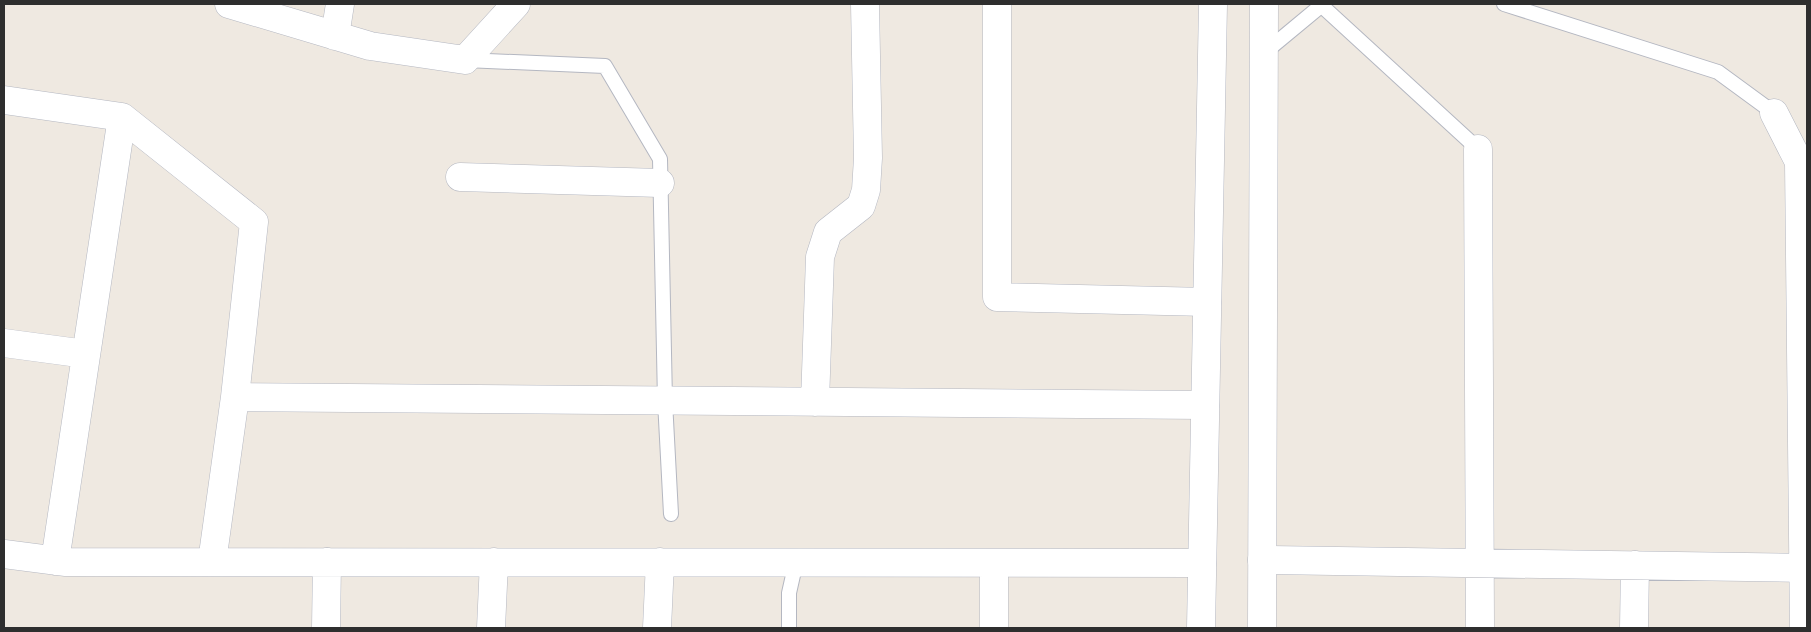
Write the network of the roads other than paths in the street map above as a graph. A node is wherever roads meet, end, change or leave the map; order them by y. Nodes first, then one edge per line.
1 (229, 4) edge
2 (340, 4) edge
3 (516, 4) edge
4 (865, 4) edge
5 (997, 4) edge
6 (1213, 4) edge
7 (1264, 4) edge
8 (1322, 4) edge
9 (1504, 4) edge
10 (335, 36) junction
11 (1264, 53) junction
12 (465, 60) junction
13 (4, 100) edge
14 (1774, 113) joint
15 (122, 117) junction
16 (1478, 149) joint
17 (460, 177) dead end
18 (660, 183) junction
19 (1207, 302) junction
20 (4, 343) edge
21 (86, 354) junction
22 (235, 398) junction
23 (665, 401) junction
24 (816, 402) junction
25 (1206, 405) junction
26 (671, 514) dead end
27 (4, 554) edge
28 (55, 560) junction
29 (1262, 560) junction
30 (212, 562) junction
31 (327, 562) junction
32 (494, 562) junction
33 (660, 562) junction
34 (796, 562) junction
35 (994, 562) junction
36 (1202, 563) junction
37 (1480, 563) junction
38 (1635, 565) junction
39 (1805, 568) edge
40 (326, 628) edge
41 (491, 628) edge
42 (657, 628) edge
43 (788, 628) edge
44 (994, 628) edge
45 (1201, 628) edge
46 (1262, 628) edge
47 (1480, 628) edge
48 (1634, 628) edge
49 (1804, 628) edge

1 - 10 street
2 - 10 street
3 - 12 street
4 - 24 street
5 - 19 street
6 - 19 street
7 - 11 street
8 - 11 lane
8 - 16 lane
9 - 14 lane
10 - 12 street
11 - 29 street
12 - 18 lane
13 - 15 street
14 - 39 street
15 - 21 street
15 - 22 street
16 - 37 street
17 - 18 street
18 - 23 lane
19 - 25 street
20 - 21 street
21 - 28 street
22 - 23 street
22 - 30 street
23 - 24 street
23 - 26 lane
24 - 25 street
25 - 36 street
27 - 28 street
28 - 30 street
29 - 37 street
29 - 46 street
30 - 31 street
31 - 32 street
31 - 40 street
32 - 33 street
32 - 41 street
33 - 34 street
33 - 42 street
34 - 35 street
34 - 43 lane
35 - 36 street
35 - 44 street
36 - 45 street
37 - 38 street
37 - 47 street
38 - 39 street
38 - 48 street
39 - 49 street

